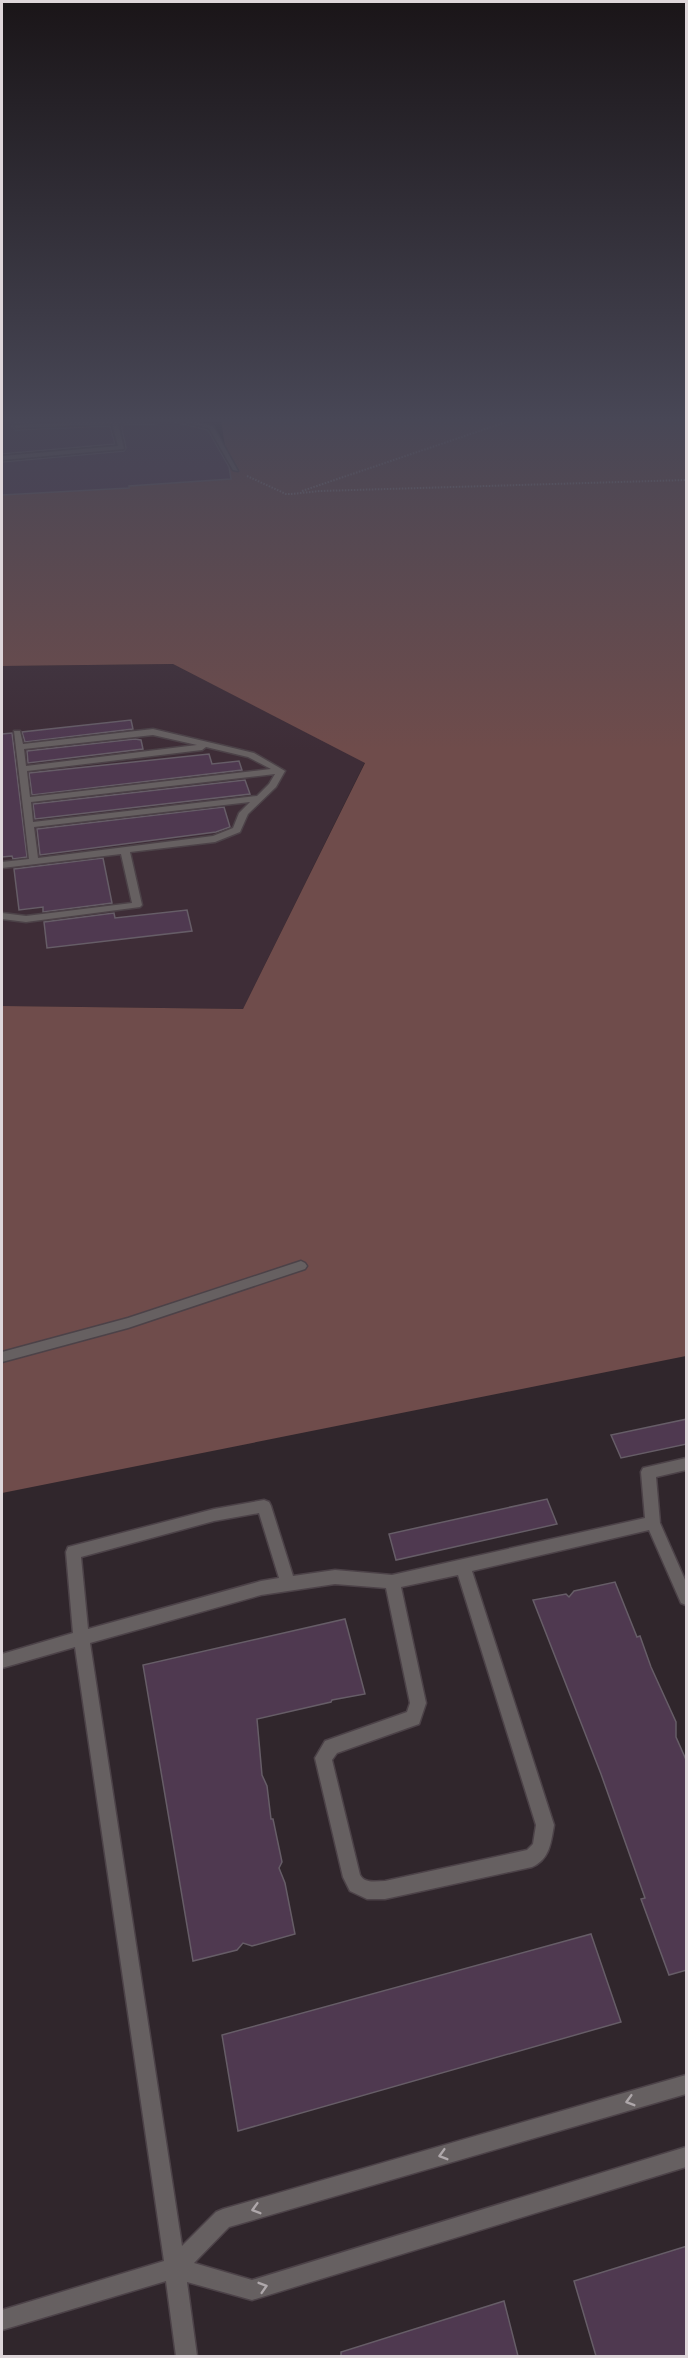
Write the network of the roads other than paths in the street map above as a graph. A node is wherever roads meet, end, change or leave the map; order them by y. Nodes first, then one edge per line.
1 (17, 733) dead end
2 (213, 746) junction
3 (19, 747) junction
4 (22, 770) junction
5 (281, 771) junction
6 (260, 798) junction
7 (26, 800) junction
8 (29, 825) junction
9 (125, 850) junction
10 (34, 861) junction
11 (2, 865) edge
12 (2, 916) edge
13 (301, 1266) dead end
14 (2, 1357) edge
15 (687, 1464) edge
16 (653, 1522) junction
17 (463, 1568) junction
18 (392, 1582) junction
19 (288, 1584) junction
20 (687, 1598) edge
21 (81, 1638) junction
22 (2, 1660) edge
23 (687, 2084) edge
24 (687, 2157) edge
25 (175, 2268) junction
26 (2, 2320) edge
27 (187, 2356) edge

1 - 3 lane
2 - 3 lane
2 - 4 lane
2 - 5 lane
3 - 4 lane
4 - 7 lane
5 - 6 lane
5 - 7 lane
6 - 8 lane
6 - 9 lane
7 - 8 lane
8 - 10 lane
9 - 10 lane
9 - 12 lane
10 - 11 lane
13 - 14 lane
15 - 16 lane
16 - 17 lane
16 - 20 lane
17 - 18 lane
17 - 18 lane
18 - 19 lane
19 - 21 lane
19 - 21 lane
21 - 22 lane
21 - 25 lane
23 -> 25 lane
25 -> 24 lane
25 - 26 lane
25 - 27 lane

